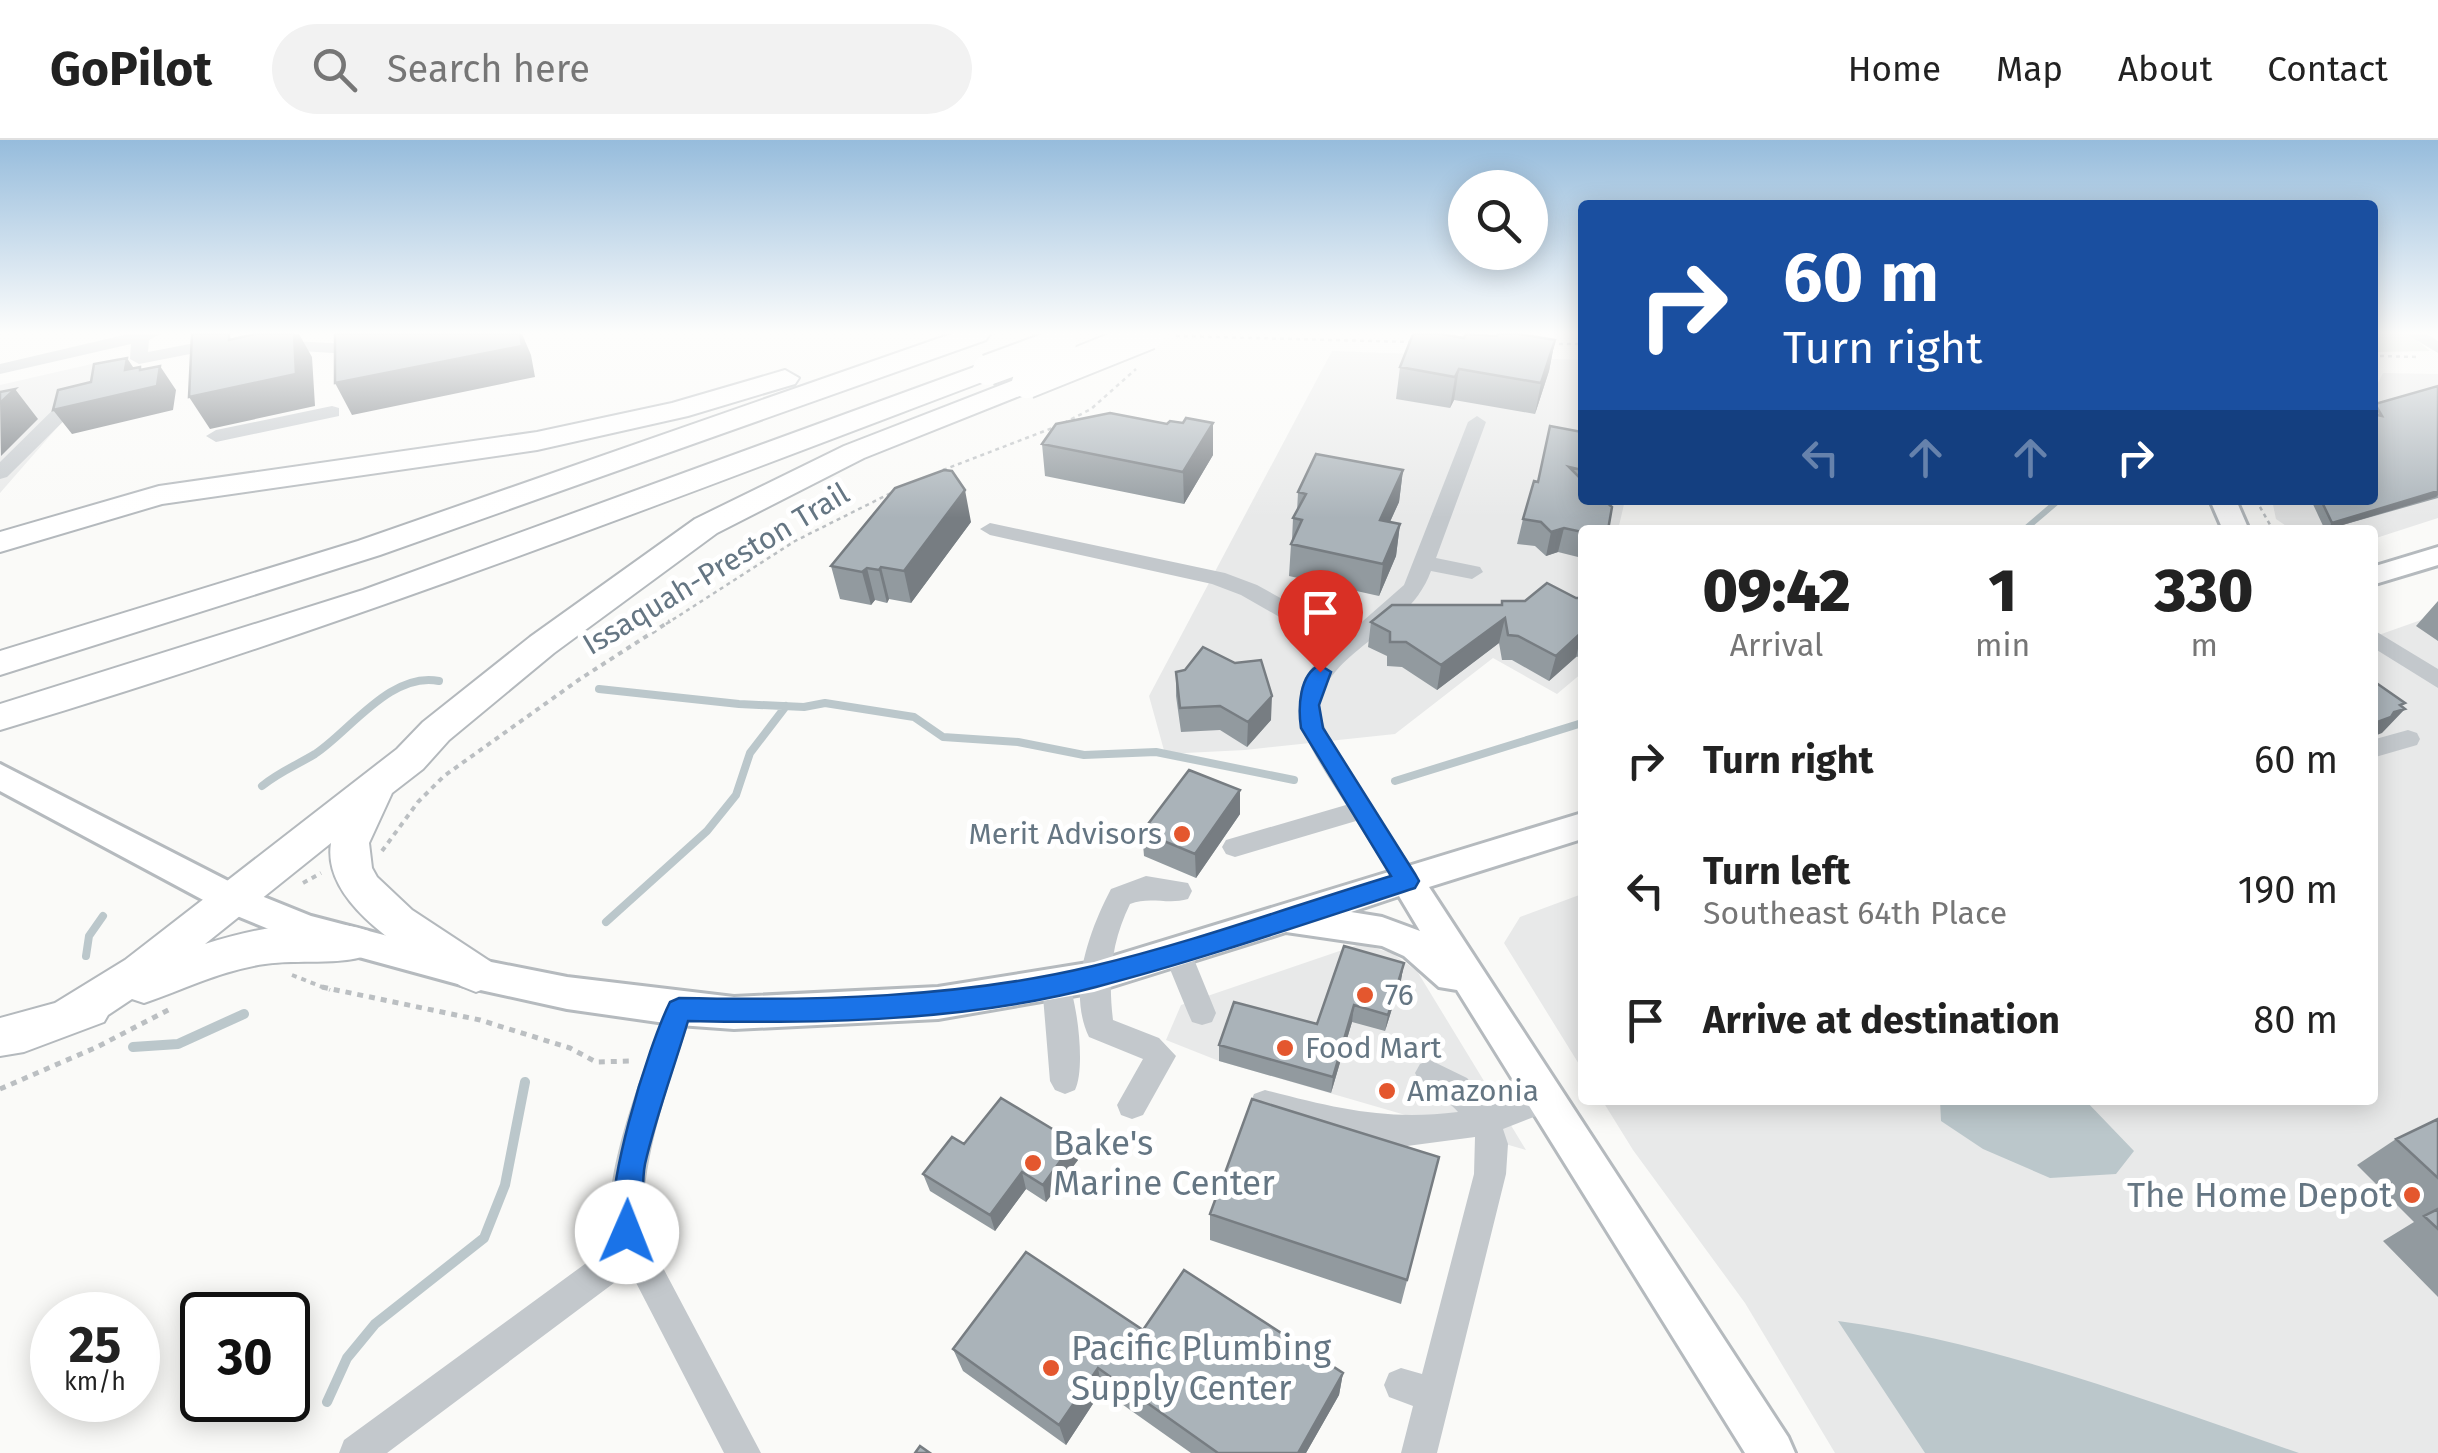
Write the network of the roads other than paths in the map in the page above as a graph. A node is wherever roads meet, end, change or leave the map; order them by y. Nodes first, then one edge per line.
1 (72, 395) edge
2 (747, 395) edge
3 (776, 395) edge
4 (921, 395) edge
5 (996, 395) edge
6 (332, 412) dead end
7 (1477, 422) dead end
8 (216, 436) dead end
9 (4, 466) edge
10 (990, 529) dead end
11 (5, 540) edge
12 (2438, 556) edge
13 (1424, 563) junction
14 (1472, 572) dead end
15 (2378, 574) edge
16 (2378, 640) edge
17 (1347, 644) junction
18 (0, 663) edge
19 (2438, 680) edge
20 (0, 717) edge
21 (2408, 739) dead end
22 (2378, 747) edge
23 (0, 776) edge
24 (378, 783) junction
25 (1362, 810) junction
26 (1578, 827) edge
27 (1235, 847) dead end
28 (1406, 881) junction
29 (1180, 891) dead end
30 (232, 900) junction
31 (1284, 919) junction
32 (354, 943) junction
33 (1177, 952) junction
34 (476, 974) junction
35 (1094, 977) junction
36 (1056, 984) junction
37 (679, 1010) junction
38 (1202, 1012) dead end
39 (67, 1018) junction
40 (1500, 1027) junction
41 (0, 1036) edge
42 (1430, 1073) dead end
43 (1064, 1080) dead end
44 (1546, 1098) junction
45 (1256, 1102) edge
46 (1132, 1105) dead end
47 (1485, 1122) junction
48 (633, 1250) junction
49 (357, 1453) edge
50 (743, 1453) edge
51 (1420, 1453) edge
52 (1772, 1453) edge

1 - 9 street
2 - 11 highway
3 - 18 highway
4 - 20 highway, bridge
5 - 24 highway, bridge
6 - 8 street
7 - 13 street
10 - 17 street
12 - 15 main road
13 - 14 street
13 - 17 street
16 - 19 street
17 - 25 street
21 - 22 street
23 - 30 main road
24 - 30 highway
24 - 34 highway
25 - 27 street
25 - 28 street
26 - 28 main road
28 - 31 main road
28 - 40 main road
29 - 35 street
30 - 32 main road
30 - 39 highway
31 - 33 main road
31 - 40 main road
32 - 34 main road
32 - 39 highway
33 - 35 main road
33 - 38 street
34 - 37 main road
35 - 36 main road
35 - 46 street
36 - 37 main road
36 - 43 street
37 - 48 street
39 - 41 highway
40 - 44 main road
42 - 47 street
44 - 47 street
44 - 52 main road
45 - 47 street
47 - 51 street
48 - 49 street
48 - 50 street

